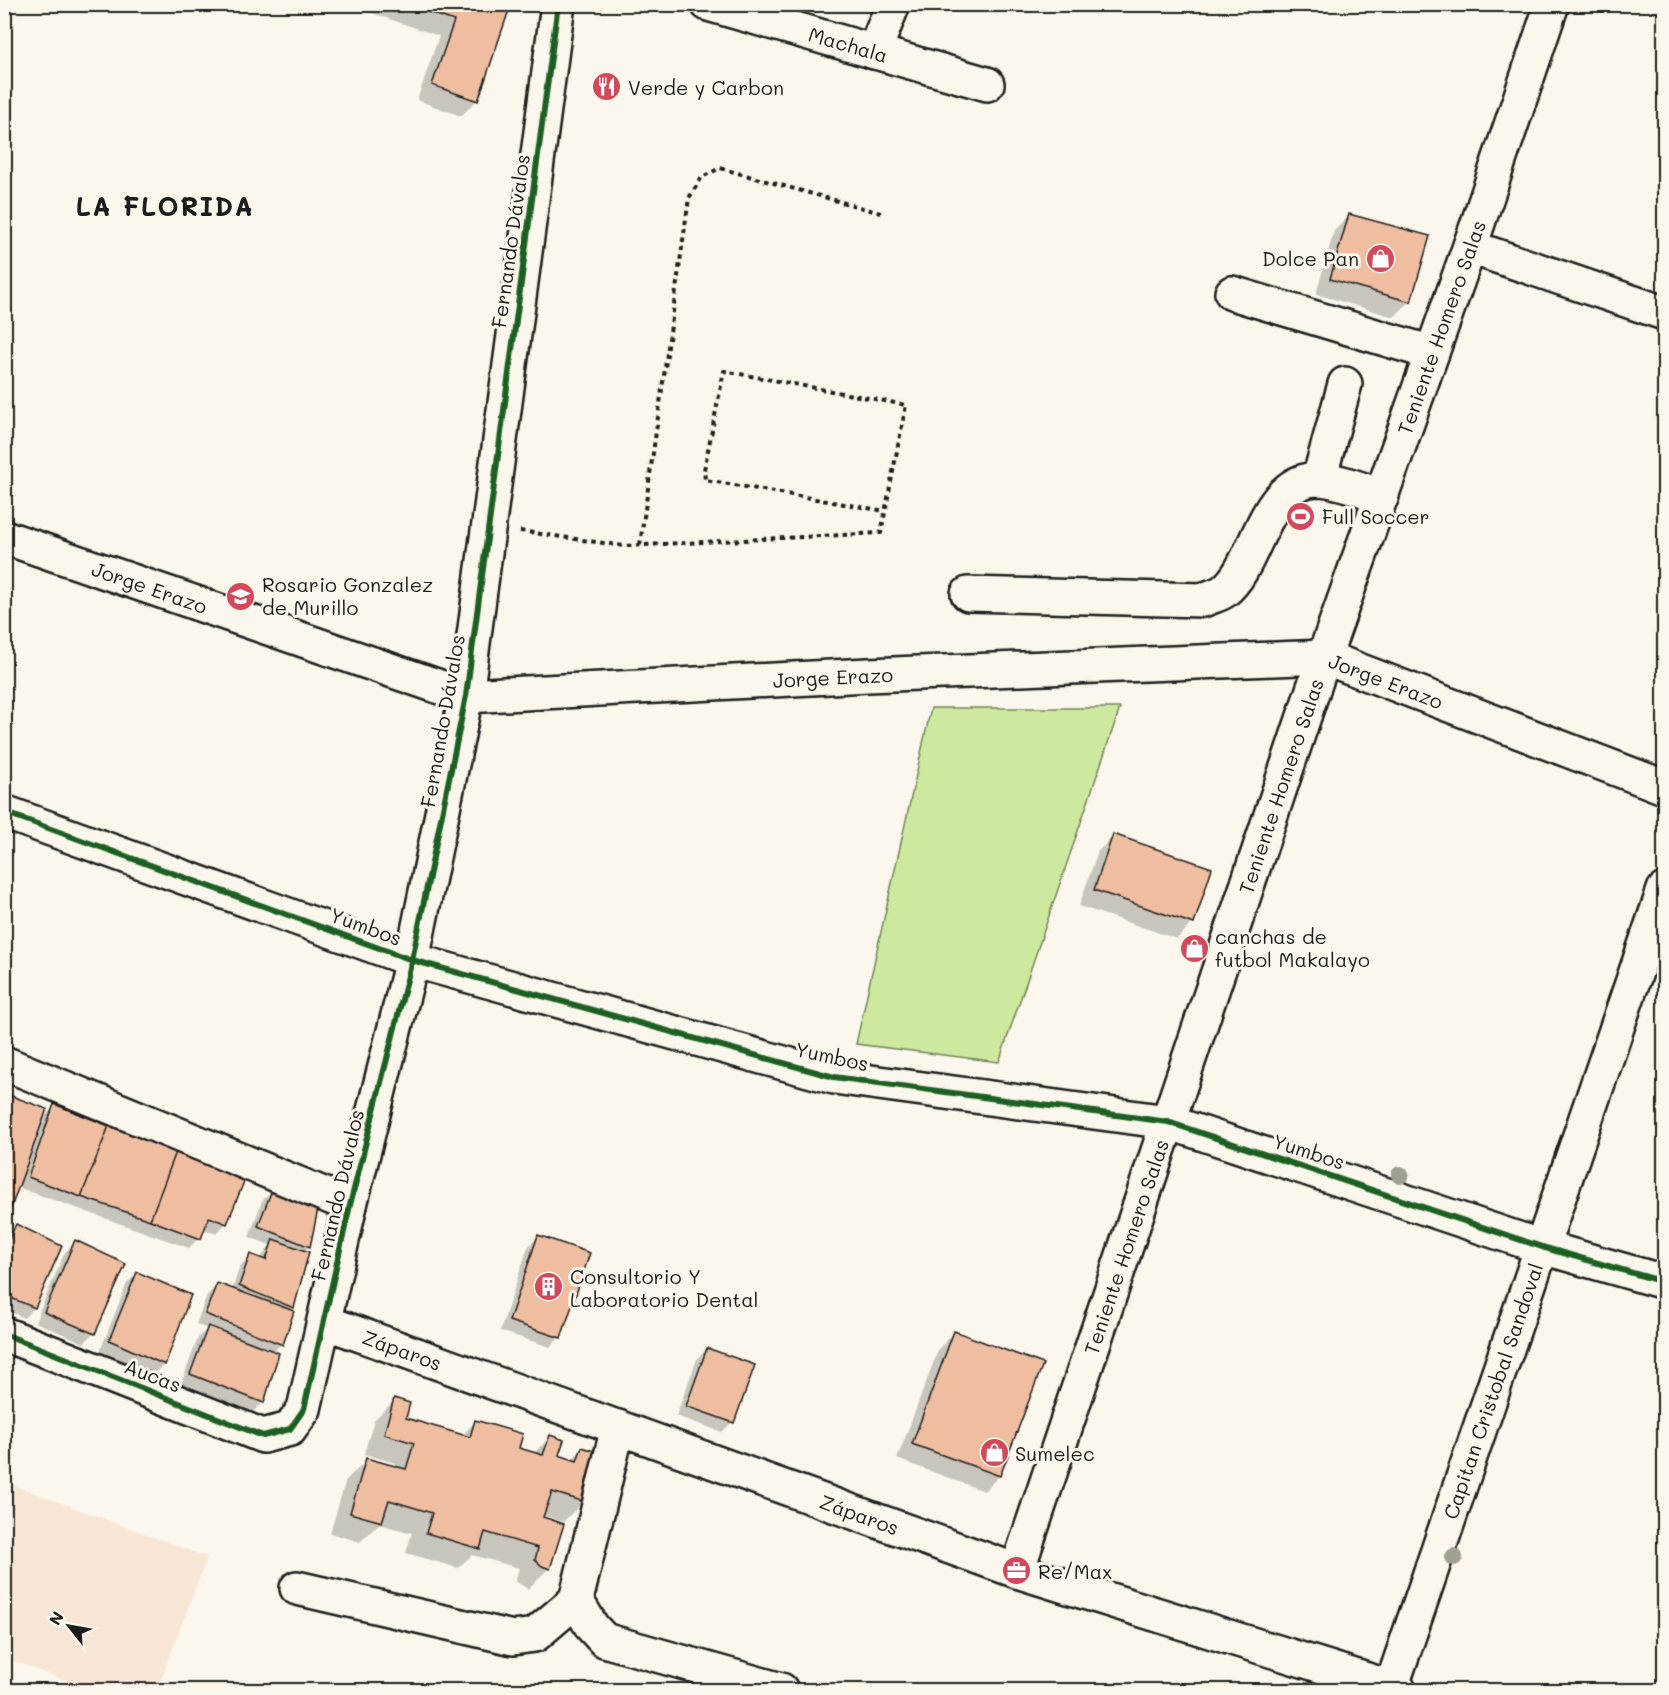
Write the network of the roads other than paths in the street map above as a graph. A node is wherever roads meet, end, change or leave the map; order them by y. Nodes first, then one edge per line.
1 (558, 4) edge
2 (708, 4) edge
3 (893, 4) edge
4 (1549, 5) edge
5 (874, 52) junction
6 (987, 84) dead end
7 (1470, 247) junction
8 (1232, 293) dead end
9 (1665, 313) edge
10 (1432, 353) junction
11 (1345, 384) dead end
12 (1319, 479) junction
13 (1382, 496) junction
14 (4, 537) edge
15 (968, 594) dead end
16 (1324, 657) junction
17 (466, 696) junction
18 (1665, 787) edge
19 (4, 812) edge
20 (1665, 890) edge
21 (412, 960) junction
22 (4, 1063) edge
23 (1168, 1122) junction
24 (350, 1204) junction
25 (1542, 1247) junction
26 (1665, 1282) edge
27 (325, 1322) junction
28 (4, 1334) edge
29 (618, 1428) junction
30 (290, 1429) joint
31 (1017, 1571) junction
32 (297, 1587) dead end
33 (576, 1600) junction
34 (1395, 1689) edge
35 (781, 1690) edge

1 - 17 street, Fernando Dávalos
2 - 5 street, Machala
3 - 5 street
4 - 7 street, Teniente Homero Salas
5 - 6 street, Machala
7 - 9 street
7 - 10 street, Teniente Homero Salas
8 - 10 street
10 - 13 street, Teniente Homero Salas
11 - 12 street
12 - 13 street
12 - 15 street
13 - 16 street, Teniente Homero Salas
14 - 17 street, Jorge Erazo
16 - 17 street, Jorge Erazo
16 - 18 street, Jorge Erazo
16 - 23 street, Teniente Homero Salas
17 - 21 street, Fernando Dávalos
19 - 21 street, Yumbos
20 - 25 street, Capitan Cristobal Sandoval
21 - 23 street, Yumbos
21 - 24 street, Fernando Dávalos
22 - 24 street
23 - 25 street, Yumbos
23 - 31 street, Teniente Homero Salas
24 - 27 street, Fernando Dávalos
25 - 26 street, Yumbos
25 - 34 street, Capitan Cristobal Sandoval
27 - 29 street, Záparos
27 - 30 street, Fernando Dávalos
28 - 30 street, Aucas
29 - 31 street, Záparos
29 - 33 street
31 - 34 street, Záparos
32 - 33 street
33 - 35 street

